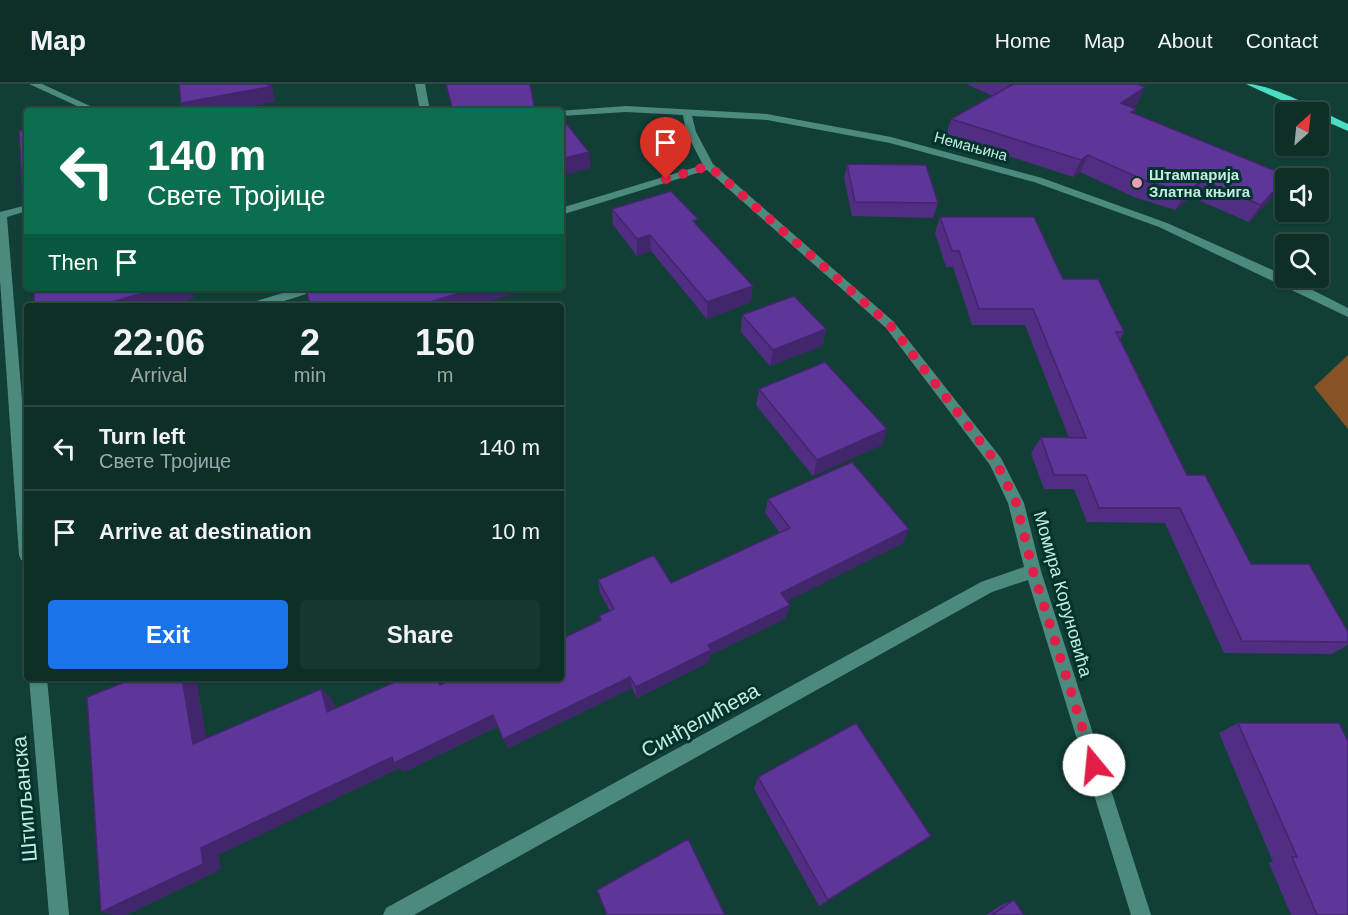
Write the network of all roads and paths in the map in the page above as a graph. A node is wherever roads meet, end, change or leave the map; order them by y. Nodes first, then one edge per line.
1 (34, 84) edge
2 (420, 84) edge
3 (1251, 84) edge
4 (1291, 102) edge
5 (89, 108) edge
6 (424, 108) edge
7 (564, 112) edge
8 (687, 113) junction
9 (1329, 119) edge
10 (1348, 128) edge
11 (709, 166) junction
12 (24, 209) edge
13 (564, 211) edge
14 (0, 215) edge
15 (302, 291) edge
16 (264, 303) edge
17 (1348, 313) edge
18 (24, 377) edge
19 (12, 381) junction
20 (24, 520) edge
21 (1033, 571) junction
22 (38, 681) edge
23 (59, 915) edge
24 (393, 915) edge
25 (1142, 915) edge

1 - 5 street
2 - 6 street
3 - 4 main road
7 - 8 street, Немањина
8 - 11 street, Момира Коруновића
8 - 17 street, Немањина
9 - 10 main road
11 - 13 street
11 - 21 street, Момира Коруновића
12 - 14 street
14 - 19 street
15 - 16 street
18 - 19 street
19 - 20 street
21 - 24 street, Синђелићева
21 - 25 street, Момира Коруновића
22 - 23 street, Штипљанска

